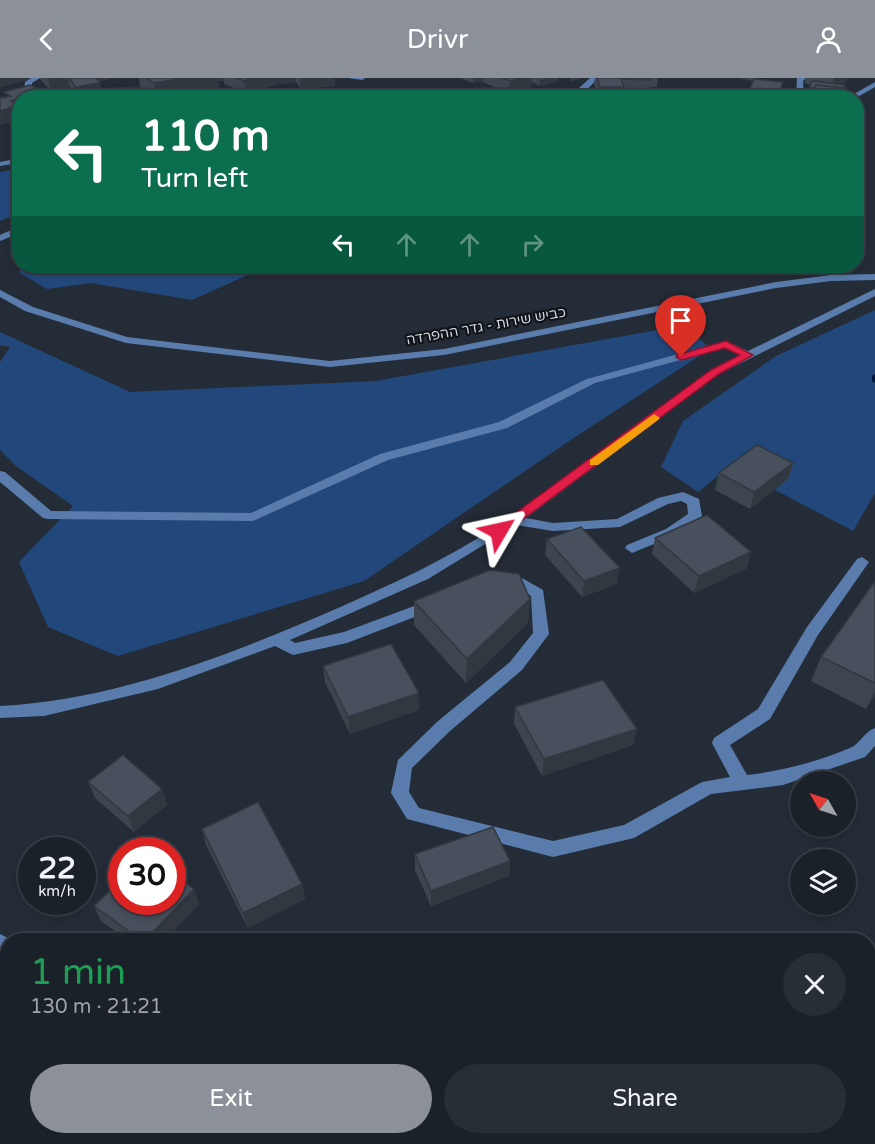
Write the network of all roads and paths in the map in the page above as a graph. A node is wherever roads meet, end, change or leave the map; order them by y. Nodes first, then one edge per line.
1 (36, 78) edge
2 (352, 78) edge
3 (362, 78) edge
4 (594, 78) edge
5 (28, 90) edge
6 (581, 90) edge
7 (875, 277) edge
8 (875, 292) edge
9 (0, 293) edge
10 (747, 355) junction
11 (0, 475) edge
12 (514, 520) junction
13 (632, 548) dead end
14 (862, 562) dead end
15 (484, 585) edge
16 (453, 596) edge
17 (276, 640) junction
18 (0, 712) edge
19 (875, 735) edge
20 (741, 781) junction

1 - 5 street
2 - 3 street
4 - 6 street
7 - 9 street, כביש שירות - גדר ההפרדה
8 - 10 street
10 - 11 street
10 - 12 street
12 - 13 street
12 - 17 street
14 - 20 street
15 - 20 street
16 - 17 street
17 - 18 street
19 - 20 street

